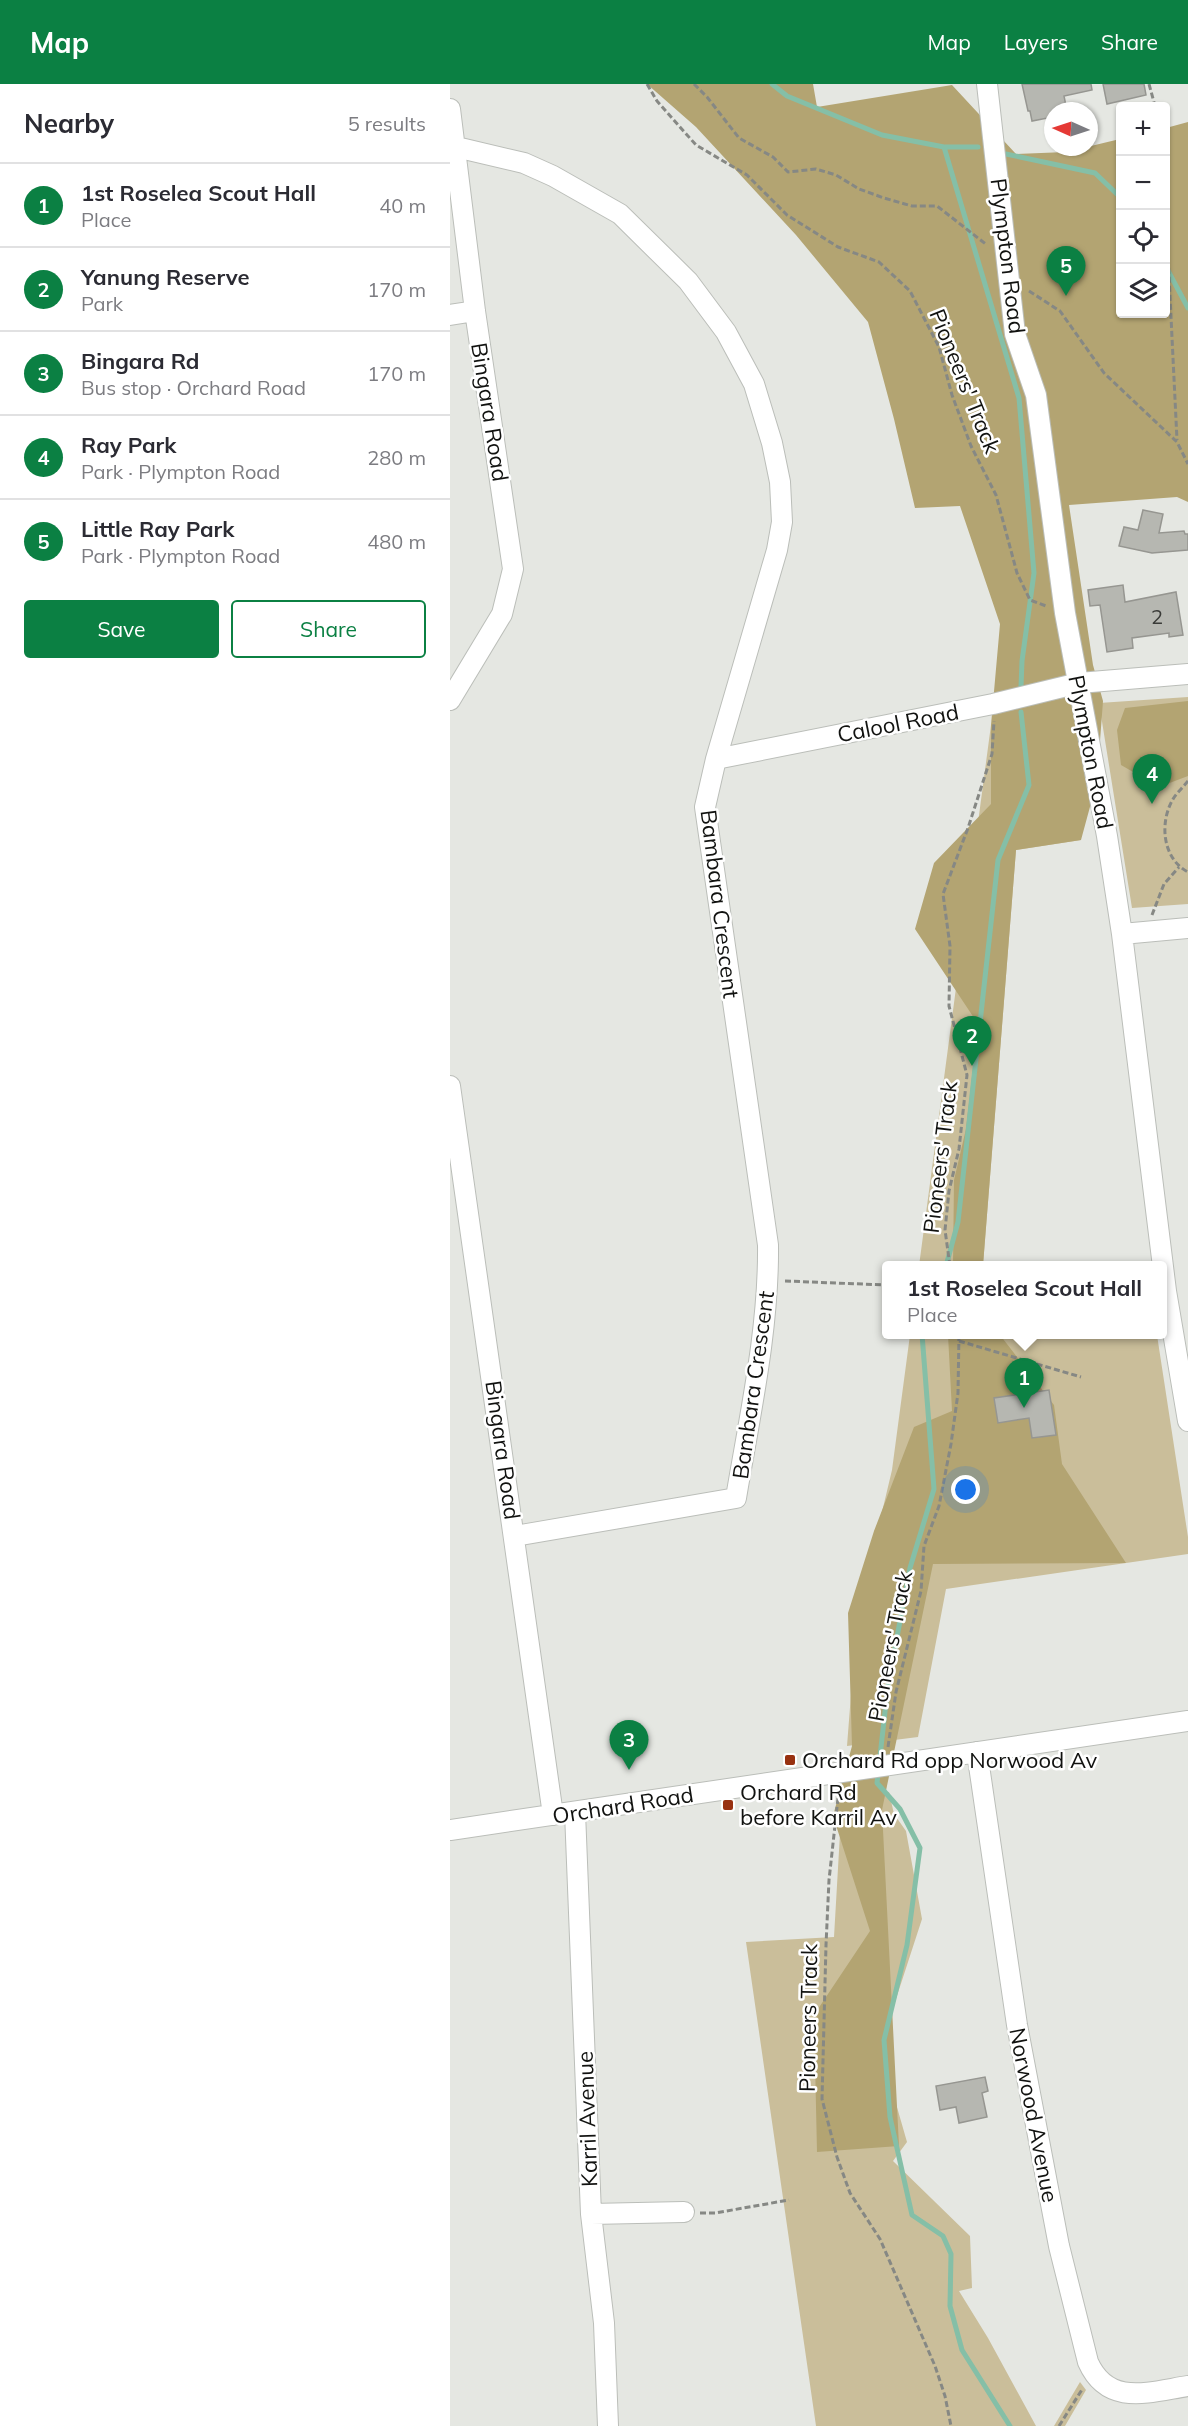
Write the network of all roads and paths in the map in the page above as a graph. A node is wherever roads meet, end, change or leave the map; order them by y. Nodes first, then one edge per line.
1 (647, 84) edge
2 (693, 84) edge
3 (987, 84) edge
4 (1149, 84) edge
5 (1154, 102) edge
6 (450, 109) edge
7 (456, 147) junction
8 (989, 247) dead end
9 (1168, 264) edge
10 (1009, 278) junction
11 (475, 312) junction
12 (450, 315) edge
13 (1177, 442) junction
14 (1188, 464) edge
15 (1065, 613) junction
16 (1188, 674) edge
17 (1079, 683) junction
18 (450, 700) edge
19 (993, 704) junction
20 (716, 759) junction
21 (1188, 781) edge
22 (1179, 867) junction
23 (1188, 872) edge
24 (1188, 928) edge
25 (1145, 931) junction
26 (1122, 934) junction
27 (450, 1086) edge
28 (949, 1261) edge
29 (1162, 1261) edge
30 (768, 1280) junction
31 (882, 1285) edge
32 (1167, 1297) edge
33 (959, 1341) joint
34 (1081, 1377) dead end
35 (1188, 1422) edge
36 (515, 1536) junction
37 (1188, 1721) edge
38 (977, 1752) junction
39 (889, 1758) junction
40 (861, 1769) junction
41 (575, 1812) junction
42 (553, 1815) junction
43 (450, 1830) edge
44 (789, 2200) dead end
45 (684, 2212) joint
46 (591, 2214) junction
47 (1094, 2375) junction
48 (1188, 2386) edge
49 (608, 2426) edge
50 (951, 2426) edge
51 (1059, 2426) edge

1 - 15 path, Pioneers' Track
2 - 8 path
3 - 10 street, Plympton Road
4 - 5 path
6 - 7 street, Bingara Road
7 - 11 street, Bingara Road
7 - 20 street, Bambara Crescent
9 - 13 path
10 - 13 path
10 - 15 street, Plympton Road
11 - 12 street
11 - 18 street, Bingara Road
13 - 14 path
15 - 17 street, Plympton Road
16 - 17 street, Calool Road
17 - 19 street, Calool Road
17 - 26 street, Plympton Road
19 - 20 street, Calool Road
19 - 28 path, Pioneers' Track
20 - 30 street, Bambara Crescent
21 - 22 path
22 - 23 path
22 - 25 path
24 - 25 street
25 - 26 street
26 - 29 street, Plympton Road
27 - 36 street, Bingara Road
30 - 31 path
30 - 36 street, Bambara Crescent
32 - 35 street, Plympton Road
33 - 34 path
33 - 39 path, Pioneers' Track
36 - 42 street, Bingara Road
37 - 38 street, Orchard Road
38 - 39 street, Orchard Road
38 - 47 street, Norwood Avenue
39 - 40 street, Orchard Road
40 - 41 street, Orchard Road
40 - 50 path, Pioneers Track
41 - 42 street, Orchard Road
41 - 46 street, Karril Avenue
42 - 43 street, Orchard Road
44 - 45 path
45 - 46 street
46 - 49 street, Karril Avenue
47 - 48 street
47 - 51 path

